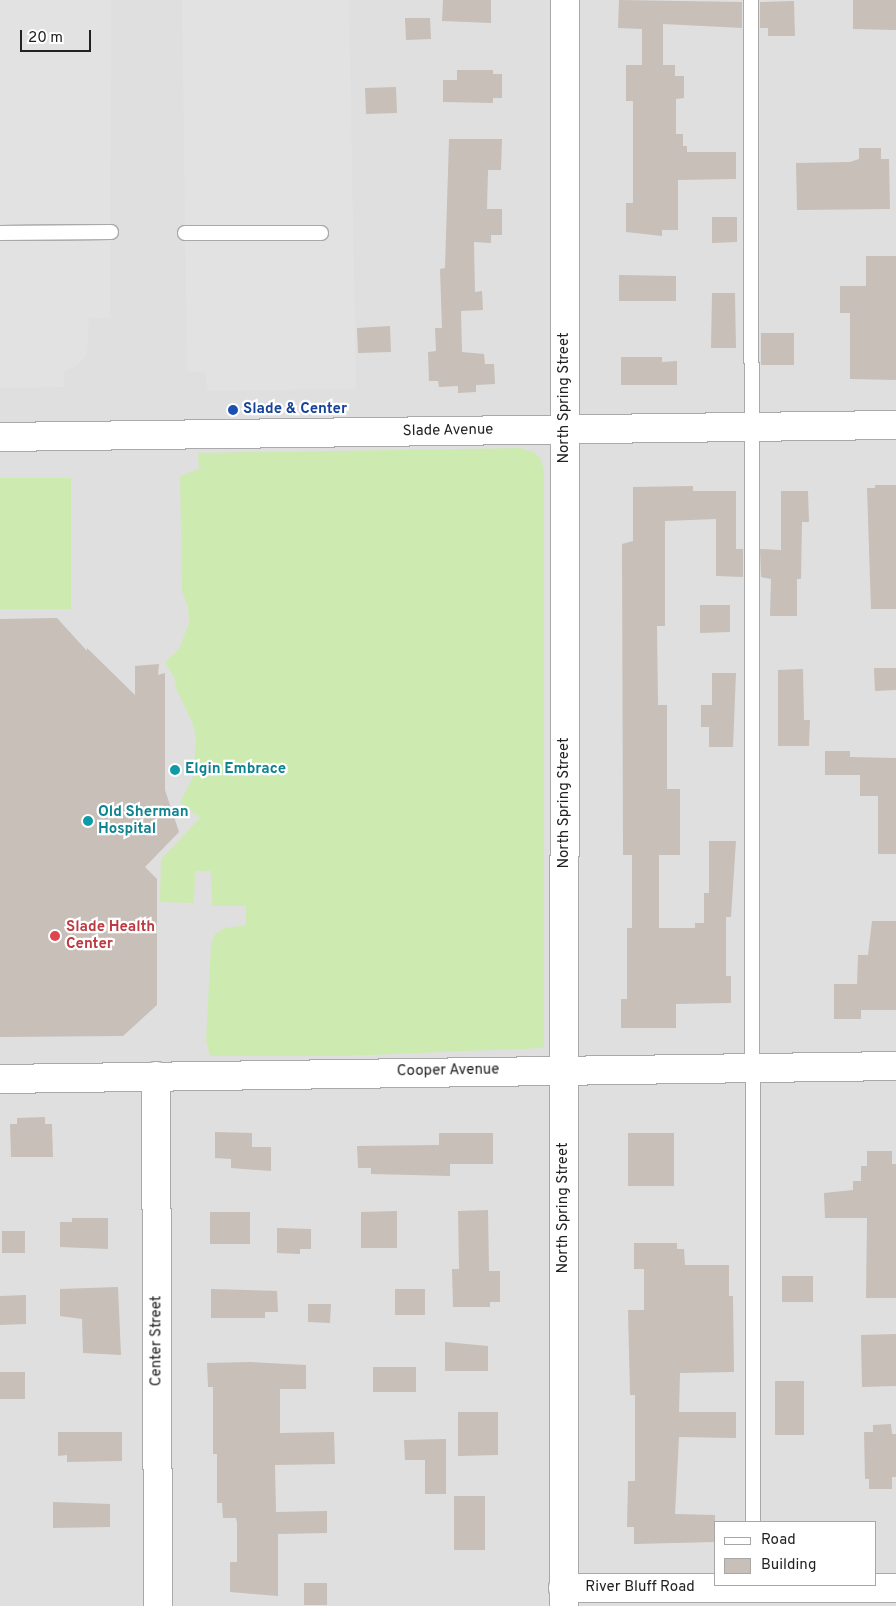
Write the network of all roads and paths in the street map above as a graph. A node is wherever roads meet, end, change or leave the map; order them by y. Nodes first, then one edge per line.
1 (564, 0) edge
2 (751, 0) edge
3 (111, 232) dead end
4 (185, 233) dead end
5 (321, 233) dead end
6 (0, 234) edge
7 (896, 426) edge
8 (752, 427) junction
9 (565, 430) junction
10 (0, 437) edge
11 (753, 1066) junction
12 (896, 1066) edge
13 (565, 1069) junction
14 (156, 1076) junction
15 (0, 1079) edge
16 (753, 1521) edge
17 (754, 1587) edge
18 (896, 1588) edge
19 (564, 1597) edge
20 (158, 1606) edge

1 - 9 street, North Spring Street
2 - 8 lane
3 - 6 lane
4 - 5 lane
7 - 8 street, Slade Avenue
8 - 9 street, Slade Avenue
8 - 11 lane
9 - 10 street, Slade Avenue
9 - 13 street, North Spring Street
11 - 12 street, Cooper Avenue
11 - 13 street, Cooper Avenue
11 - 16 lane
13 - 14 street, Cooper Avenue
13 - 19 street, North Spring Street
14 - 15 street, Cooper Avenue
14 - 20 street, Center Street
17 - 18 street, River Bluff Road
17 - 19 street, River Bluff Road

